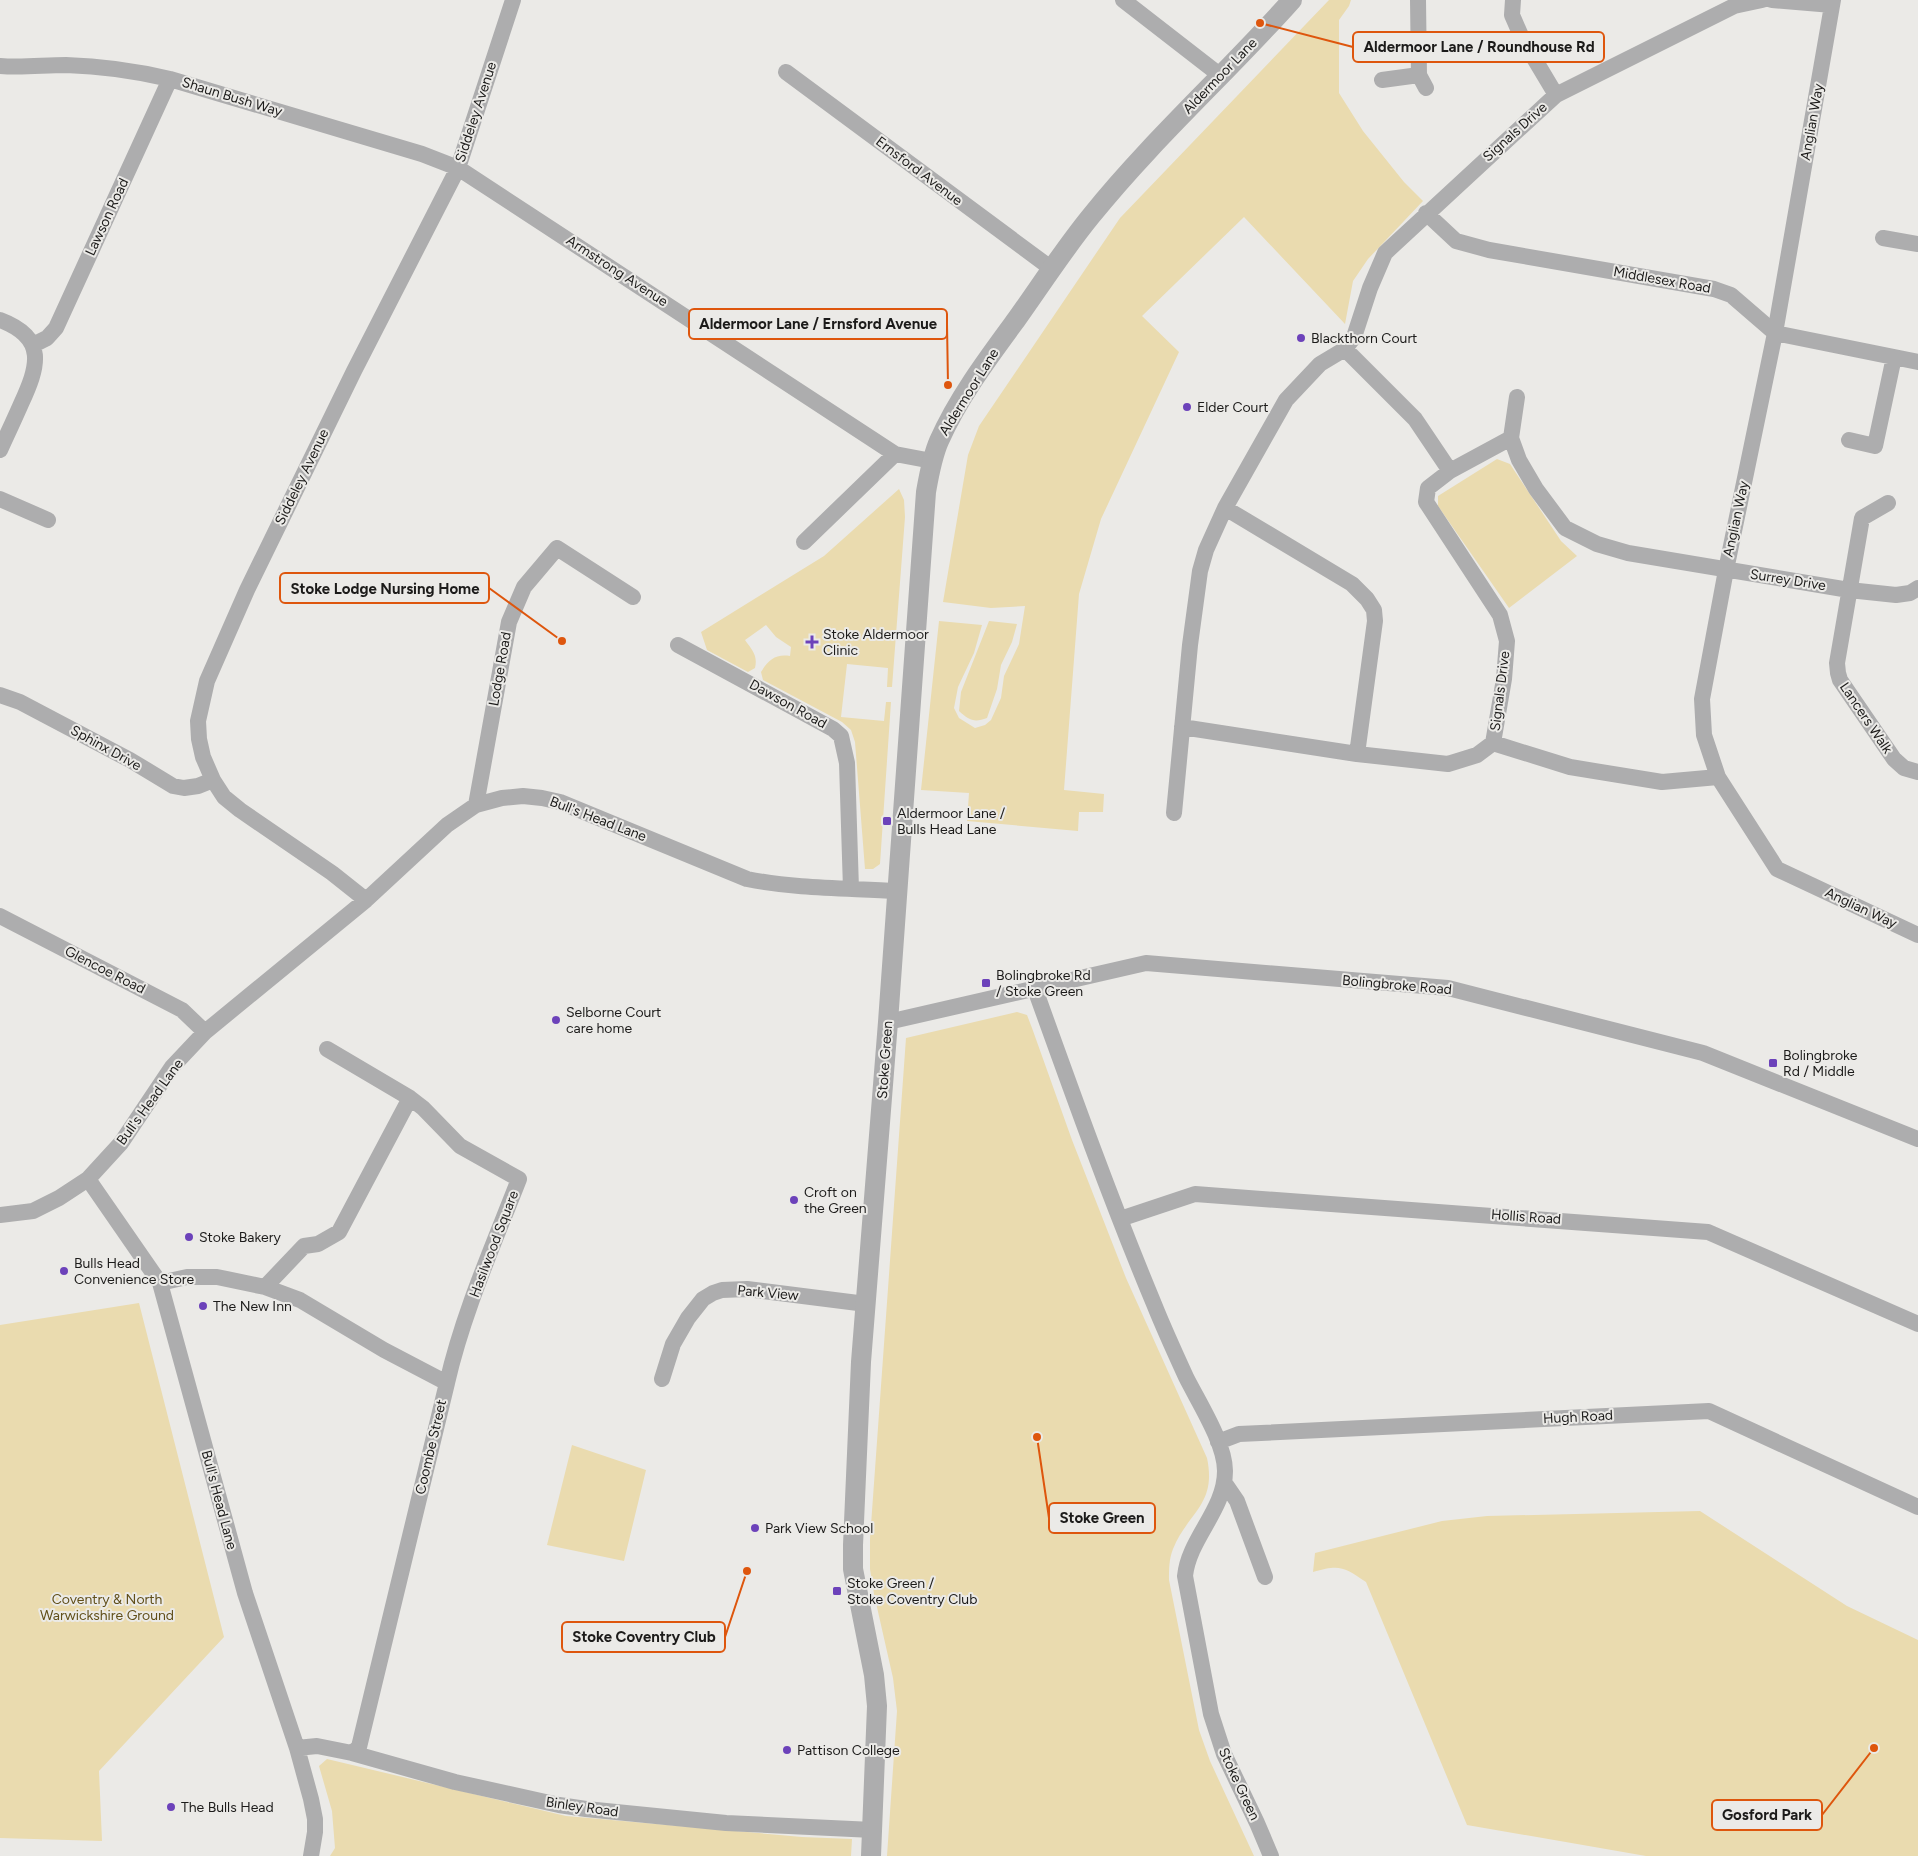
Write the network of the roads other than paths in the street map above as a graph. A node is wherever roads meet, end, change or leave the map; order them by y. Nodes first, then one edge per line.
1 (513, 0) edge
2 (1123, 0) edge
3 (1292, 0) edge
4 (1418, 0) edge
5 (1513, 0) edge
6 (1762, 0) edge
7 (1772, 0) edge
8 (1832, 3) edge
9 (0, 66) edge
10 (786, 72) dead end
11 (1221, 76) junction
12 (170, 78) junction
13 (1382, 80) dead end
14 (1556, 95) junction
15 (458, 168) junction
16 (1426, 213) junction
17 (1883, 238) dead end
18 (1918, 244) edge
19 (1052, 269) junction
20 (0, 320) edge
21 (1775, 333) junction
22 (33, 345) junction
23 (1345, 348) junction
24 (1894, 357) junction
25 (1918, 362) edge
26 (1517, 398) dead end
27 (1510, 438) junction
28 (1849, 440) dead end
29 (0, 450) edge
30 (895, 454) junction
31 (932, 461) junction
32 (1450, 471) junction
33 (0, 499) edge
34 (1888, 503) dead end
35 (1225, 508) junction
36 (48, 520) dead end
37 (804, 542) dead end
38 (1726, 570) junction
39 (1918, 588) edge
40 (1850, 590) junction
41 (633, 597) dead end
42 (678, 645) dead end
43 (0, 695) edge
44 (1182, 727) junction
45 (1494, 743) junction
46 (1357, 754) junction
47 (1918, 772) edge
48 (1718, 777) junction
49 (213, 780) junction
50 (476, 805) junction
51 (1174, 813) dead end
52 (851, 889) junction
53 (897, 891) junction
54 (366, 900) junction
55 (0, 916) edge
56 (1918, 935) edge
57 (1035, 989) junction
58 (888, 1022) junction
59 (205, 1032) junction
60 (327, 1049) dead end
61 (410, 1098) junction
62 (1918, 1139) edge
63 (88, 1179) junction
64 (0, 1215) edge
65 (1120, 1219) junction
66 (160, 1283) junction
67 (265, 1288) junction
68 (866, 1304) junction
69 (1918, 1324) edge
70 (662, 1379) dead end
71 (446, 1383) junction
72 (1218, 1442) junction
73 (1224, 1482) junction
74 (1918, 1507) edge
75 (1265, 1577) dead end
76 (297, 1748) junction
77 (352, 1752) junction
78 (873, 1830) junction
79 (311, 1856) edge
80 (871, 1856) edge
81 (1271, 1856) edge

1 - 15 street, Siddeley Avenue
2 - 11 street
3 - 11 street, Aldermoor Lane
4 - 13 street
5 - 14 street
6 - 14 street, Signals Drive
7 - 8 street
8 - 21 street, Anglian Way
9 - 12 street, Shaun Bush Way
10 - 19 street, Ernsford Avenue
11 - 19 street, Aldermoor Lane
12 - 15 street, Shaun Bush Way
12 - 22 street, Lawson Road
14 - 16 street, Signals Drive
15 - 30 street, Armstrong Avenue
15 - 49 street, Siddeley Avenue
16 - 21 street, Middlesex Road
16 - 23 street, Signals Drive
17 - 18 street
19 - 31 street, Aldermoor Lane
20 - 22 street
21 - 24 street, Middlesex Road
21 - 38 street, Anglian Way
22 - 29 street
23 - 32 street
23 - 35 street, Signals Drive
24 - 25 street, Middlesex Road
24 - 28 street
26 - 27 street
27 - 32 street, Signals Drive
27 - 38 street
30 - 31 street, Armstrong Avenue
30 - 37 street
31 - 53 street, Aldermoor Lane
32 - 45 street, Signals Drive
33 - 36 street
34 - 40 street
35 - 44 street, Signals Drive
35 - 46 street
38 - 40 street, Surrey Drive
38 - 48 street, Anglian Way
39 - 40 street, Surrey Drive
40 - 47 street, Lancers Walk
41 - 50 street, Lodge Road
42 - 52 street, Dawson Road
43 - 49 street, Sphinx Drive
44 - 46 street, Signals Drive
44 - 51 street, Signals Drive
45 - 46 street, Signals Drive
45 - 48 street
48 - 56 street, Anglian Way
49 - 54 street, Siddeley Avenue
50 - 52 street, Bull's Head Lane
50 - 54 street, Bull's Head Lane
52 - 53 street, Bull's Head Lane
53 - 58 street, Stoke Green
54 - 59 street, Bull's Head Lane
55 - 59 street, Glencoe Road
57 - 58 street, Bolingbroke Road
57 - 62 street, Bolingbroke Road
57 - 65 street, Stoke Green
58 - 68 street, Stoke Green
59 - 63 street, Bull's Head Lane
60 - 61 street, Hasilwood Square
61 - 67 street
61 - 71 street, Hasilwood Square
63 - 64 street
63 - 66 street, Bull's Head Lane
65 - 69 street, Hollis Road
65 - 72 street, Stoke Green
66 - 67 street, Coombe Street
66 - 76 street, Bull's Head Lane
67 - 71 street, Coombe Street
68 - 70 street, Park View
68 - 78 street, Stoke Green
71 - 77 street, Coombe Street
72 - 73 street, Stoke Green
72 - 74 street, Hugh Road
73 - 75 street
73 - 81 street, Stoke Green
76 - 77 street, Binley Road
76 - 79 street, Bull's Head Lane
77 - 78 street, Binley Road
78 - 80 street, Stoke Green

